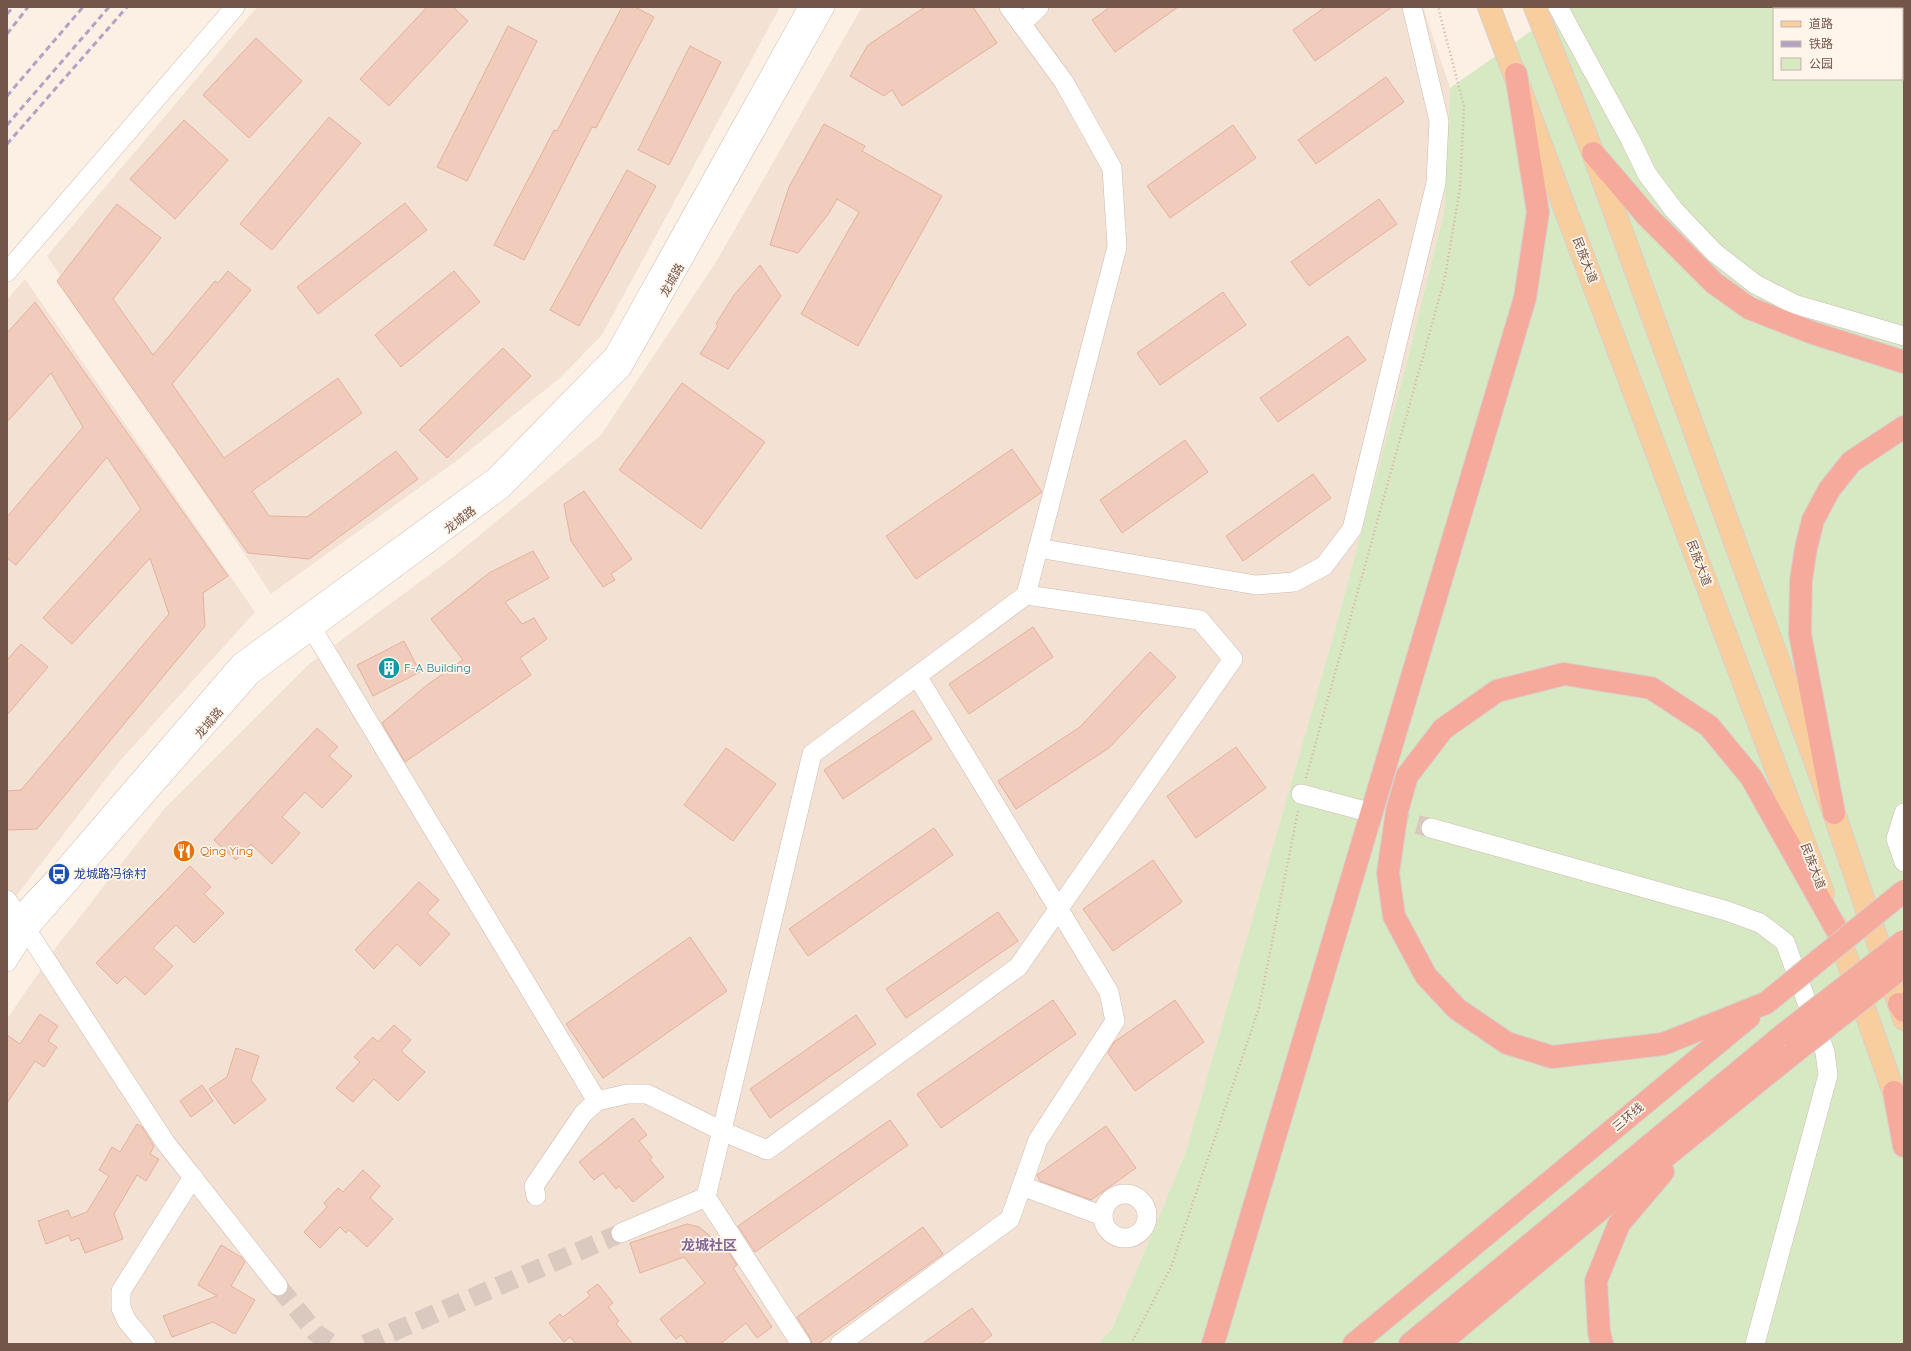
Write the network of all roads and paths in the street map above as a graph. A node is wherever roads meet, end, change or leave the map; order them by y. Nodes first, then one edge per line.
1 (235, 7) edge
2 (808, 7) edge
3 (825, 7) edge
4 (1009, 7) edge
5 (1040, 7) edge
6 (1412, 7) edge
7 (1438, 7) edge
8 (1489, 7) edge
9 (1536, 7) edge
10 (1558, 7) edge
11 (1021, 24) junction
12 (1516, 74) junction
13 (1593, 153) junction
14 (7, 272) edge
15 (1904, 336) edge
16 (1904, 362) edge
17 (1904, 427) edge
18 (1038, 548) junction
19 (1026, 595) junction
20 (313, 630) junction
21 (917, 676) junction
22 (1301, 794) junction
23 (1361, 810) tunnel mouth
24 (1834, 813) junction
25 (1904, 813) edge
26 (1431, 828) tunnel mouth
27 (1904, 862) edge
28 (1904, 891) edge
29 (7, 900) edge
30 (1058, 909) junction
31 (23, 924) junction
32 (1838, 932) junction
33 (7, 934) edge
34 (1904, 941) edge
35 (7, 962) edge
36 (1904, 966) edge
37 (1766, 1003) junction
38 (1902, 1011) edge
39 (1894, 1092) junction
40 (597, 1101) junction
41 (1732, 1102) junction
42 (1904, 1121) edge
43 (722, 1131) junction
44 (1904, 1146) edge
45 (192, 1177) junction
46 (1022, 1186) junction
47 (536, 1196) dead end
48 (706, 1197) junction
49 (1102, 1216) dead end
50 (621, 1233) tunnel mouth
51 (278, 1286) tunnel mouth
52 (146, 1344) edge
53 (801, 1344) edge
54 (840, 1344) edge
55 (1131, 1344) edge
56 (1213, 1344) edge
57 (1354, 1344) edge
58 (1410, 1344) edge
59 (1439, 1344) edge
60 (1602, 1344) edge
61 (1755, 1344) edge

1 - 14 street
2 - 31 street, 龙城路
3 - 20 street, 龙城路
4 - 11 street
5 - 11 street
6 - 18 street
7 - 22 path
8 - 12 main road, 民族大道
9 - 13 main road
10 - 15 street
11 - 18 street
12 - 32 main road, 民族大道
12 - 56 highway
13 - 16 highway
13 - 24 main road
17 - 24 highway
18 - 19 street
19 - 21 street
19 - 30 street
20 - 31 street, 龙城路
20 - 40 street
21 - 30 street
21 - 43 street
22 - 23 street
22 - 55 path
24 - 38 main road
25 - 27 street
26 - 61 street
28 - 37 highway, 三环线, bridge
29 - 31 street
30 - 43 street
30 - 46 street
31 - 33 street, 龙城路
31 - 35 street, 龙城路
31 - 45 street
32 - 37 highway
32 - 39 main road, 民族大道
34 - 58 highway, bridge
36 - 41 highway, bridge
37 - 57 highway, 三环线
39 - 42 main road, 民族大道
39 - 44 highway
40 - 43 street
40 - 47 street
41 - 59 highway
41 - 60 highway
43 - 48 street
45 - 51 street
45 - 52 street
46 - 49 street
46 - 54 street
48 - 50 street
48 - 53 street

